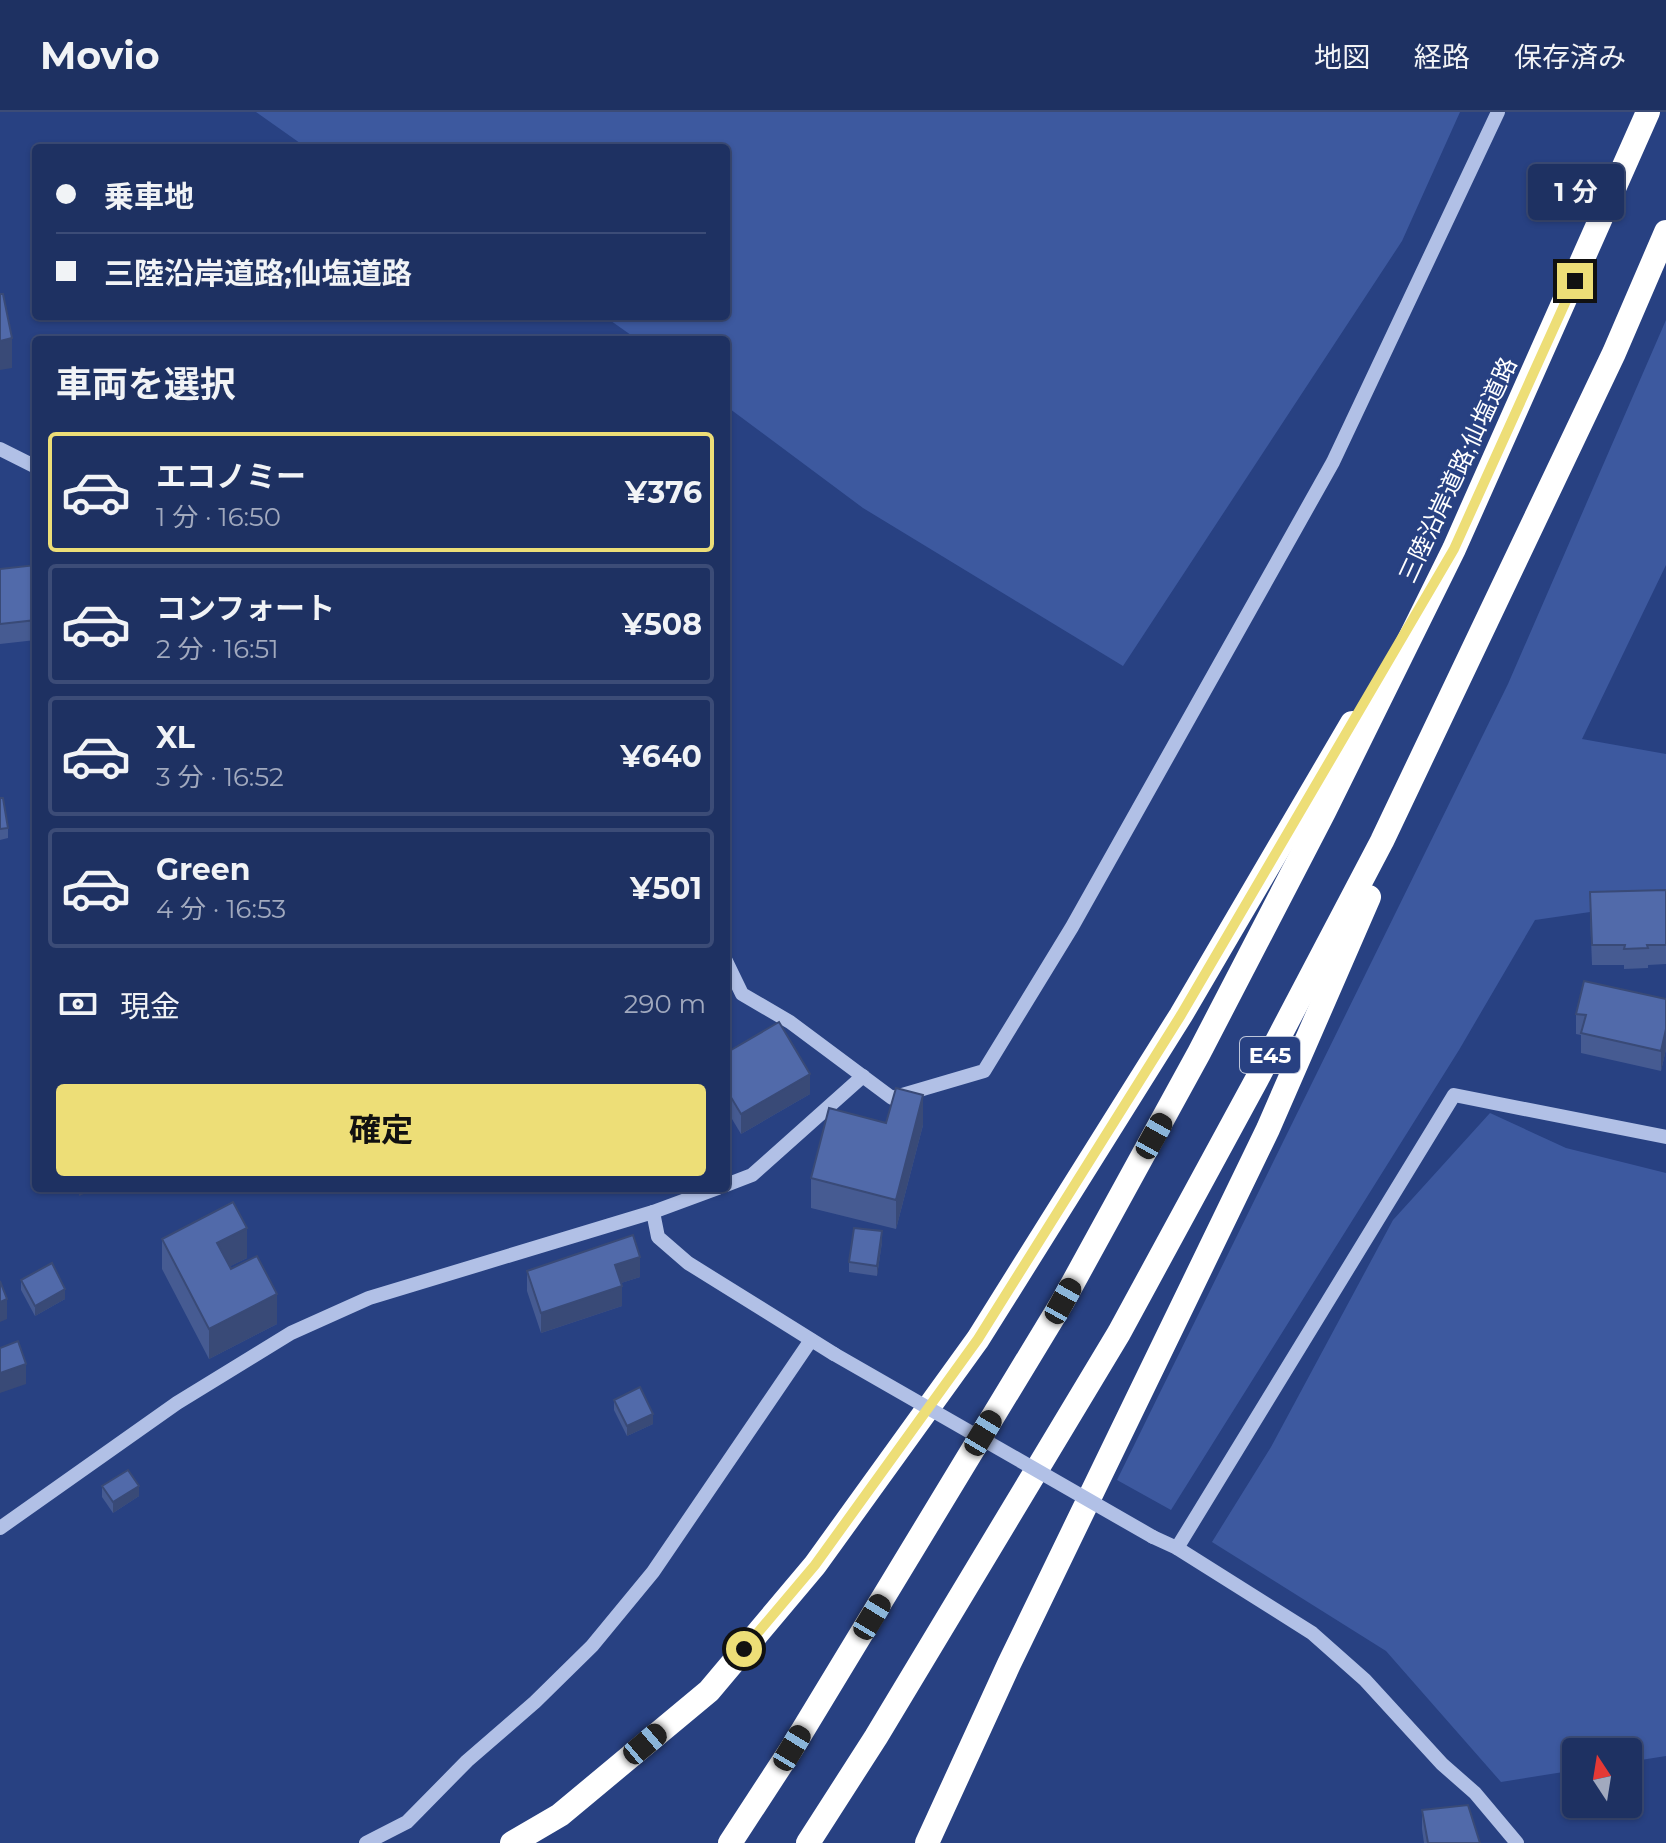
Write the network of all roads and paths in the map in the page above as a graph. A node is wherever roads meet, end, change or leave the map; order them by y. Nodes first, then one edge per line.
1 (1498, 112) edge
2 (1648, 112) edge
3 (1666, 232) edge
4 (0, 449) edge
5 (32, 465) edge
6 (1454, 549) junction
7 (1520, 550) junction
8 (730, 969) edge
9 (863, 1076) junction
10 (1666, 1137) edge
11 (730, 1183) edge
12 (707, 1192) edge
13 (653, 1212) junction
14 (811, 1340) junction
15 (0, 1528) edge
16 (1177, 1548) junction
17 (366, 1843) edge
18 (512, 1843) edge
19 (730, 1843) edge
20 (808, 1843) edge
21 (927, 1843) edge
22 (1517, 1843) edge

1 - 9 street
2 - 6 highway, 三陸沿岸道路;仙塩道路 / E45
3 - 7 highway, E45
4 - 5 street
6 - 18 highway
6 - 19 highway, 三陸沿岸道路;仙塩道路 / E45
7 - 20 highway, E45
7 - 21 highway
8 - 9 street
9 - 11 street
10 - 16 street
12 - 13 street
13 - 14 street
13 - 15 street
14 - 16 street, bridge
14 - 17 street
16 - 22 street

